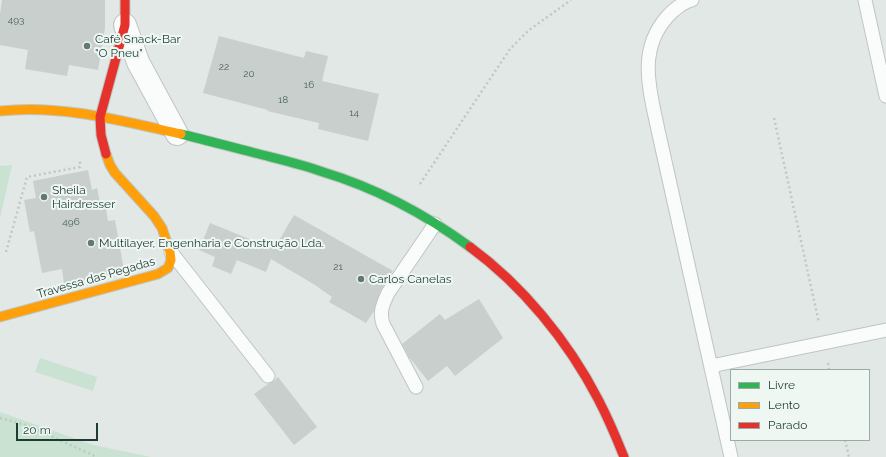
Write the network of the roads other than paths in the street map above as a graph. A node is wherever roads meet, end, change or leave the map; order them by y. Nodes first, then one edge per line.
1 (125, 0) edge
2 (692, 0) edge
3 (864, 0) edge
4 (125, 25) junction
5 (886, 96) edge
6 (0, 111) edge
7 (100, 117) junction
8 (177, 134) junction
9 (435, 224) junction
10 (170, 250) junction
11 (0, 318) edge
12 (886, 330) edge
13 (711, 366) junction
14 (268, 376) dead end
15 (416, 387) dead end
16 (624, 457) edge
17 (731, 457) edge

1 - 4 main road
2 - 13 lane
3 - 5 lane
4 - 7 main road
4 - 8 street
6 - 7 main road
7 - 8 main road
7 - 10 main road, Travessa das Pegadas
8 - 9 main road
9 - 15 lane
9 - 16 main road
10 - 11 main road, Travessa das Pegadas
10 - 14 lane
12 - 13 lane
13 - 17 lane

